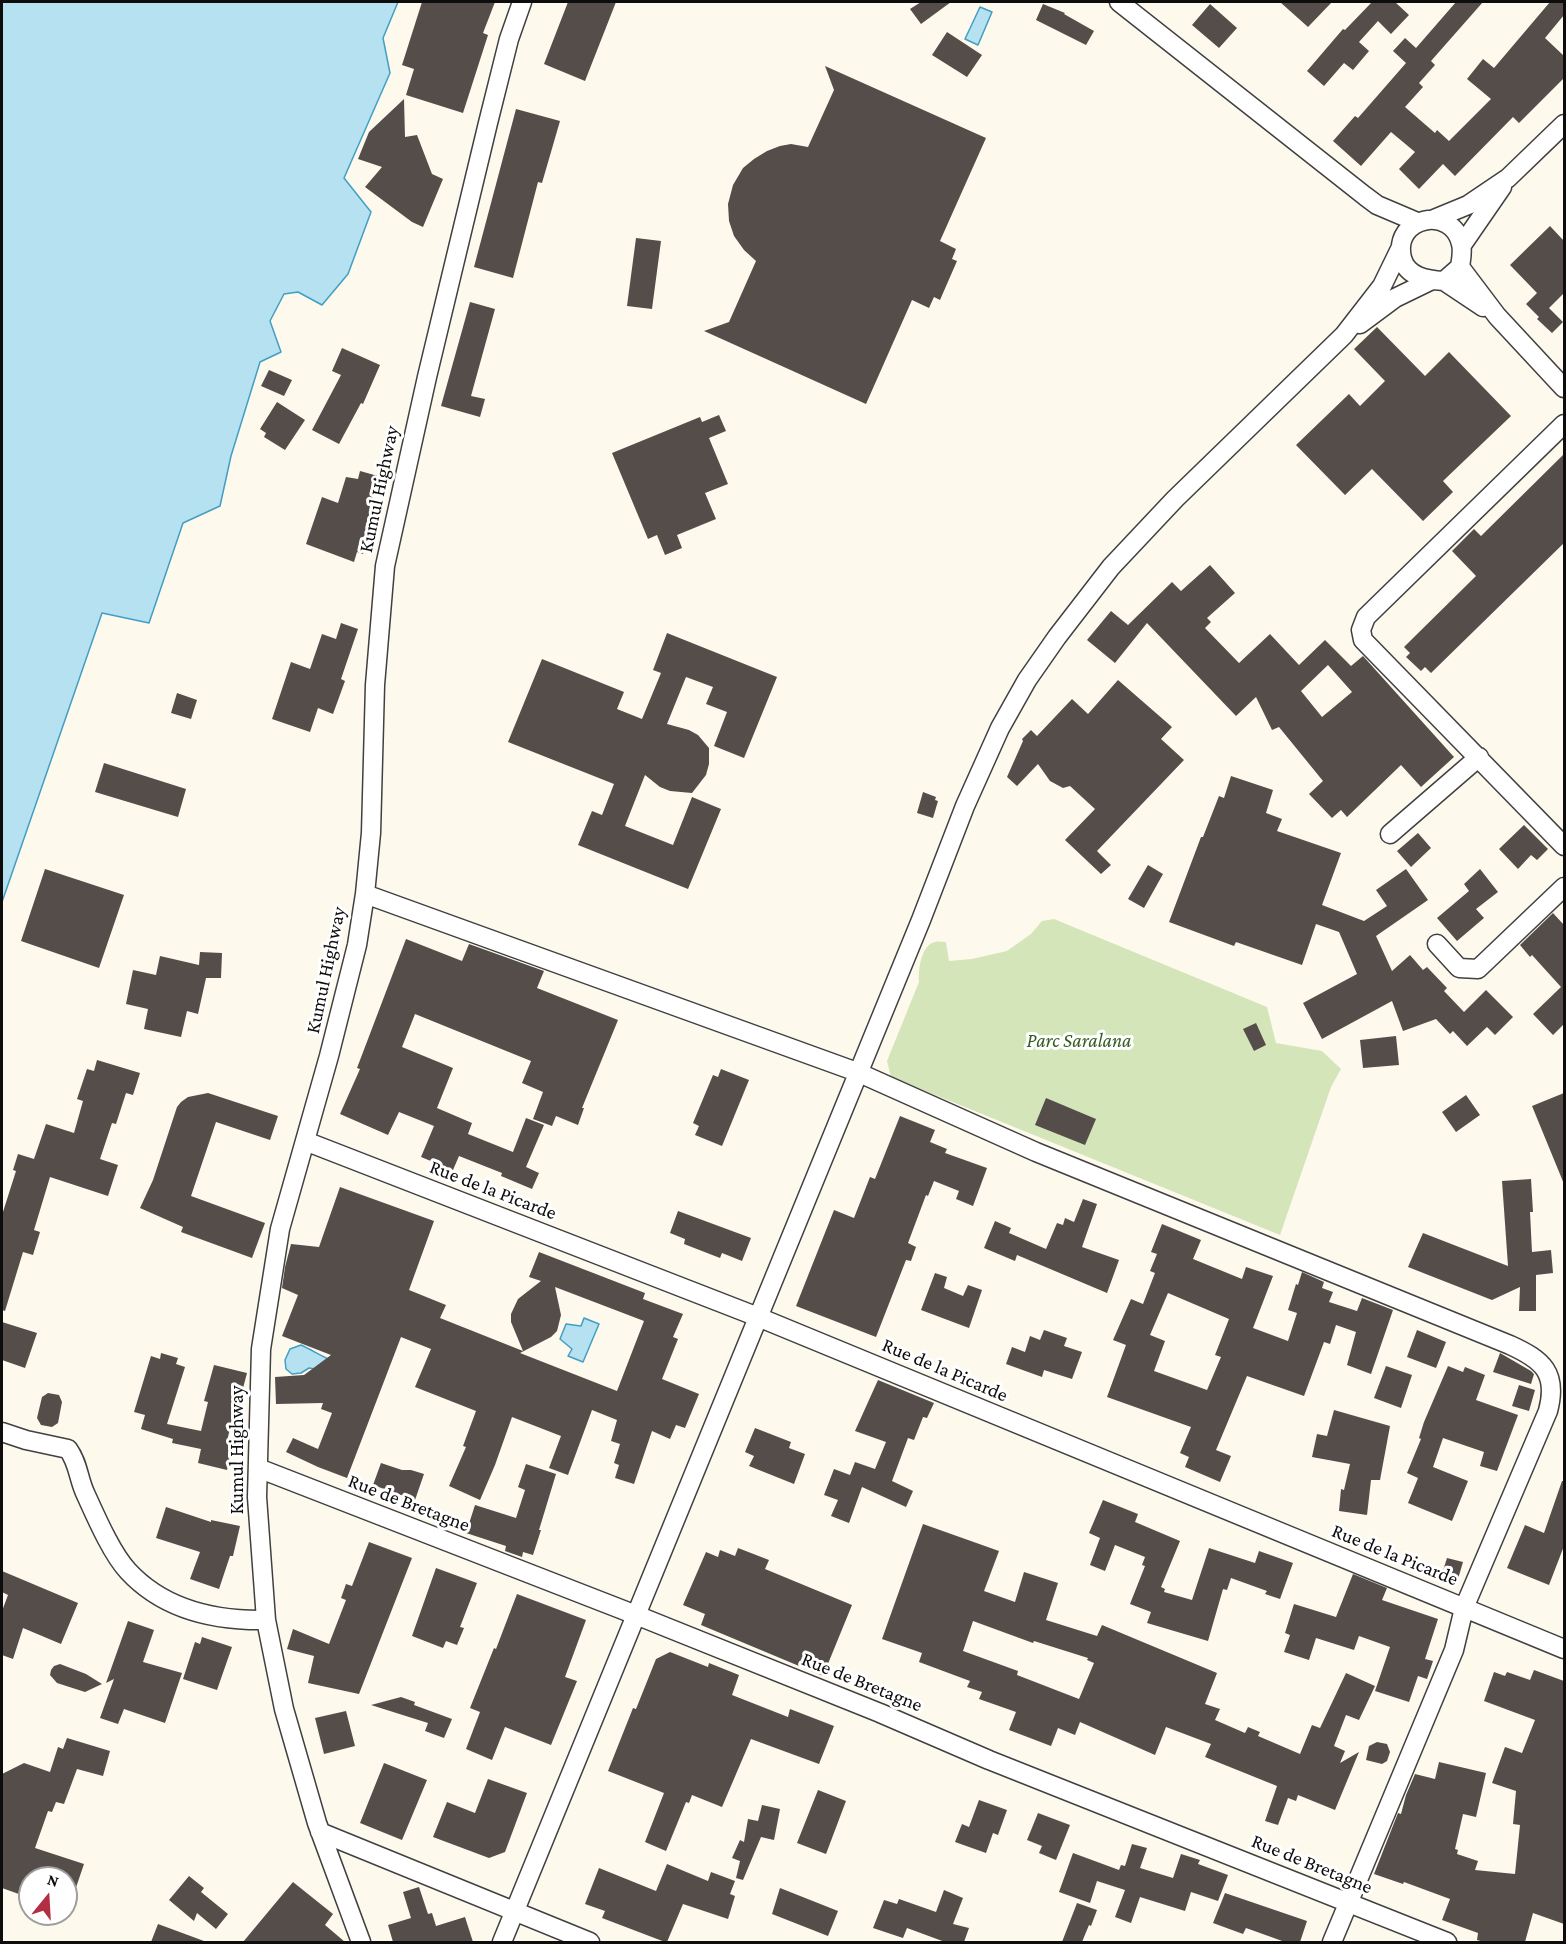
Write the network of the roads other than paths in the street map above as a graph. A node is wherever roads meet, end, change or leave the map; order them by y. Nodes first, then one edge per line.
1 (522, 2) edge
2 (1119, 2) edge
3 (1564, 124) edge
4 (1508, 178) junction
5 (1377, 205) junction
6 (1426, 220) junction
7 (1401, 244) junction
8 (1462, 245) junction
9 (1460, 267) junction
10 (1437, 281) junction
11 (1497, 316) junction
12 (1344, 335) junction
13 (1564, 388) edge
14 (1564, 424) edge
15 (1479, 757) junction
16 (1390, 834) dead end
17 (1564, 846) edge
18 (1564, 887) edge
19 (365, 894) junction
20 (1437, 944) dead end
21 (857, 1072) junction
22 (305, 1141) junction
23 (758, 1317) junction
24 (2, 1432) edge
25 (258, 1468) junction
26 (1464, 1608) junction
27 (636, 1615) junction
28 (266, 1620) junction
29 (1564, 1649) edge
30 (320, 1832) junction
31 (1348, 1902) junction
32 (514, 1911) junction
33 (361, 1942) edge
34 (502, 1942) edge
35 (590, 1942) edge
36 (1332, 1942) edge
37 (1447, 1942) edge

1 - 19 street, Kumul Highway
2 - 5 street
3 - 4 street
4 - 6 street
4 - 8 street
5 - 6 street
5 - 7 street
6 - 7 street
6 - 8 street
7 - 10 street
7 - 12 street
8 - 9 street
9 - 10 street
9 - 11 street
10 - 11 street
10 - 12 street
11 - 13 street
12 - 21 street
14 - 15 street
15 - 16 street
15 - 17 street
18 - 20 street
19 - 21 street
19 - 22 street, Kumul Highway
21 - 23 street
21 - 26 street
22 - 23 street, Rue de la Picarde
22 - 25 street, Kumul Highway
23 - 26 street, Rue de la Picarde
23 - 27 street
24 - 28 street
25 - 27 street, Rue de Bretagne
25 - 28 street, Kumul Highway
26 - 29 street, Rue de la Picarde
26 - 31 street
27 - 31 street, Rue de Bretagne
27 - 32 street
28 - 30 street, Kumul Highway
30 - 32 street
30 - 33 street, Kumul Highway
31 - 36 street
31 - 37 street, Rue de Bretagne
32 - 34 street
32 - 35 street

